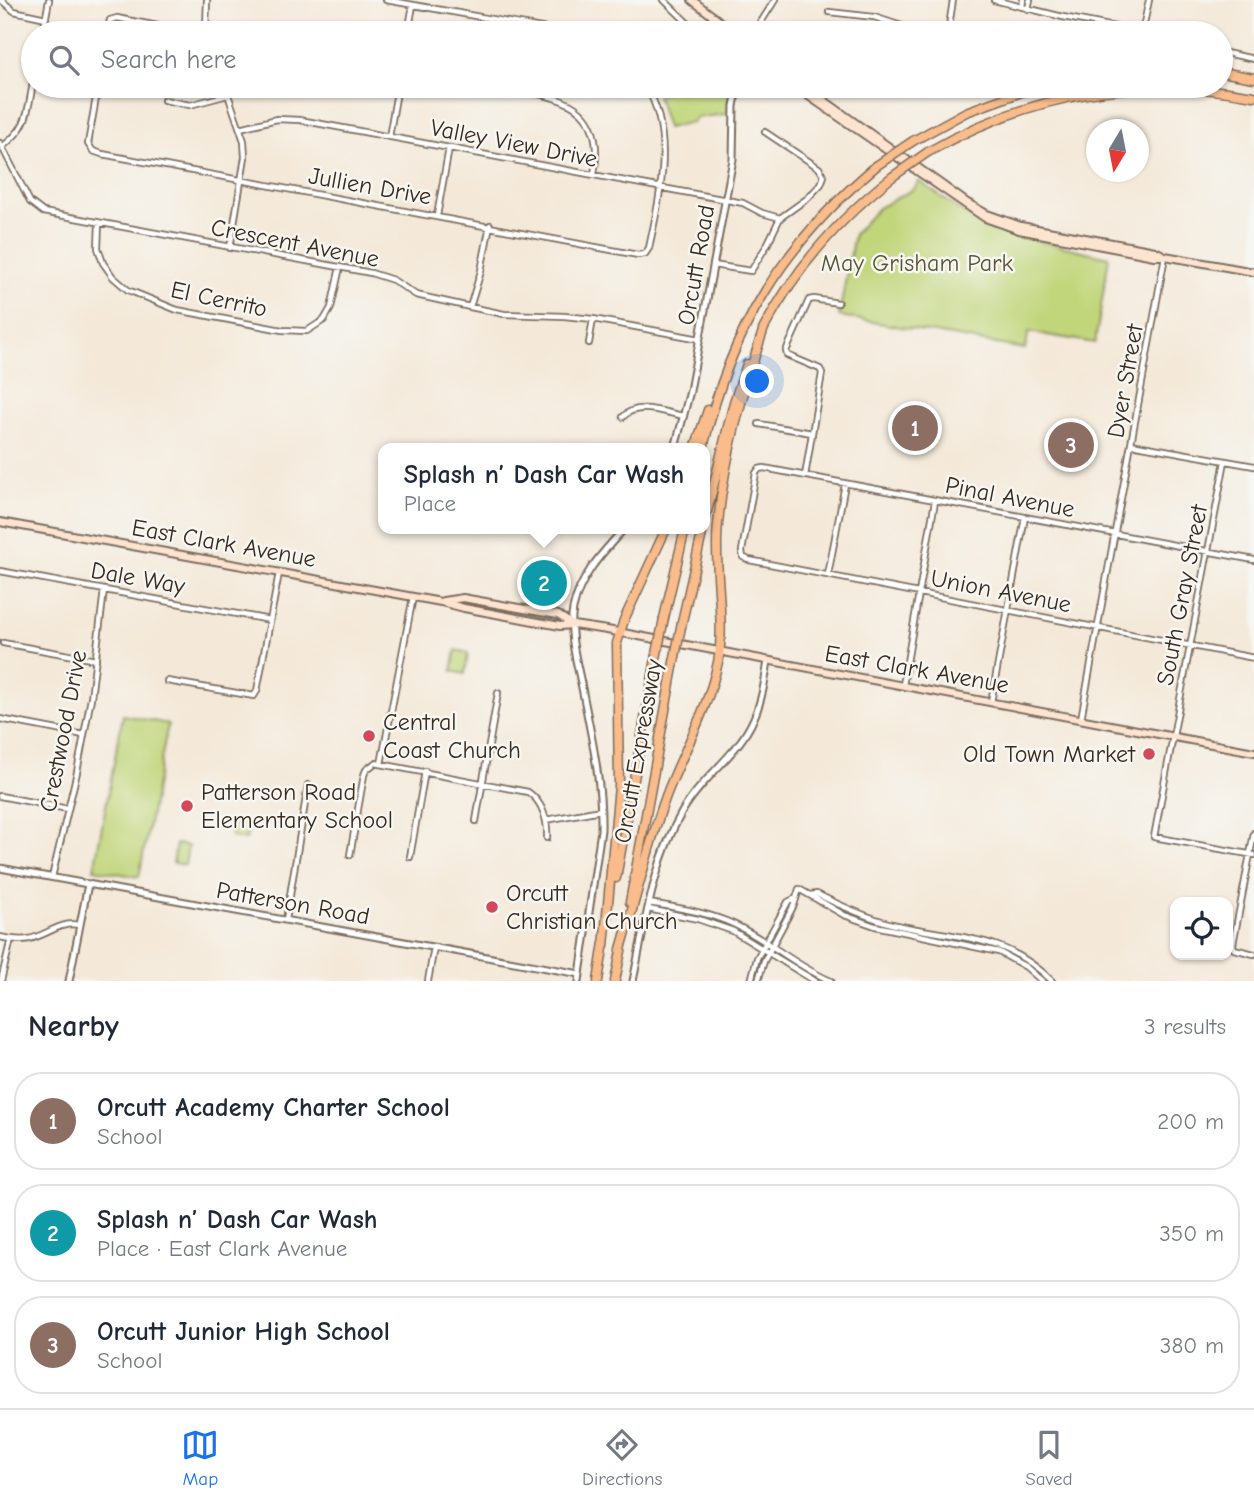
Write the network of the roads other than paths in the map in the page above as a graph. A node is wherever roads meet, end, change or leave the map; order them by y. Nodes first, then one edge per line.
1 (1, 0) edge
2 (48, 0) edge
3 (207, 0) edge
4 (386, 0) edge
5 (664, 0) edge
6 (686, 0) edge
7 (692, 0) edge
8 (775, 0) edge
9 (953, 0) edge
10 (994, 0) edge
11 (1023, 0) edge
12 (1030, 0) edge
13 (1149, 0) edge
14 (413, 5) junction
15 (1021, 7) junction
16 (1028, 9) junction
17 (829, 12) dead end
18 (46, 18) junction
19 (45, 21) edge
20 (110, 21) edge
21 (132, 21) edge
22 (207, 21) edge
23 (410, 21) edge
24 (502, 21) edge
25 (686, 21) edge
26 (712, 21) edge
27 (719, 21) edge
28 (762, 21) edge
29 (886, 21) edge
30 (950, 21) edge
31 (1086, 21) edge
32 (1146, 21) edge
33 (1233, 55) edge
34 (1254, 59) edge
35 (1233, 74) edge
36 (1254, 78) edge
37 (1233, 93) edge
38 (1254, 96) edge
39 (30, 98) edge
40 (96, 98) edge
41 (217, 98) edge
42 (229, 98) edge
43 (396, 98) edge
44 (552, 98) edge
45 (651, 98) edge
46 (736, 98) edge
47 (811, 98) edge
48 (821, 98) edge
49 (1005, 98) edge
50 (1061, 98) edge
51 (164, 100) dead end
52 (240, 128) junction
53 (765, 132) dead end
54 (389, 137) junction
55 (1, 145) edge
56 (449, 148) junction
57 (594, 175) junction
58 (242, 181) junction
59 (659, 188) junction
60 (725, 200) junction
61 (437, 216) junction
62 (780, 218) junction
63 (99, 223) junction
64 (490, 225) junction
65 (230, 248) junction
66 (1165, 256) junction
67 (713, 265) junction
68 (340, 267) junction
69 (1254, 272) edge
70 (838, 303) dead end
71 (470, 307) junction
72 (593, 319) junction
73 (764, 328) junction
74 (701, 340) junction
75 (589, 343) dead end
76 (724, 372) junction
77 (685, 416) junction
78 (623, 417) dead end
79 (760, 424) dead end
80 (812, 433) junction
81 (677, 443) edge
82 (697, 443) edge
83 (705, 443) edge
84 (1131, 444) junction
85 (1225, 461) junction
86 (1254, 466) edge
87 (805, 476) junction
88 (845, 484) junction
89 (710, 500) edge
90 (936, 501) junction
91 (1025, 517) junction
92 (0, 522) edge
93 (620, 534) edge
94 (664, 534) edge
95 (684, 534) edge
96 (702, 534) edge
97 (1115, 534) junction
98 (1208, 552) junction
99 (743, 556) joint
100 (1254, 560) edge
101 (0, 571) edge
102 (279, 573) junction
103 (828, 575) junction
104 (104, 590) junction
105 (919, 593) junction
106 (413, 597) junction
107 (442, 602) junction
108 (1007, 610) junction
109 (270, 621) junction
110 (573, 625) junction
111 (1098, 628) junction
112 (619, 633) junction
113 (3, 643) dead end
114 (1190, 645) junction
115 (719, 652) junction
116 (1254, 658) edge
117 (96, 660) junction
118 (768, 661) junction
119 (167, 681) dead end
120 (902, 685) junction
121 (498, 693) dead end
122 (990, 702) junction
123 (0, 719) edge
124 (1081, 719) junction
125 (84, 735) junction
126 (1173, 736) junction
127 (1254, 752) edge
128 (381, 764) junction
129 (425, 772) junction
130 (483, 782) junction
131 (309, 785) dead end
132 (0, 796) edge
133 (68, 809) junction
134 (601, 810) junction
135 (546, 820) junction
136 (476, 821) dead end
137 (1254, 834) edge
138 (547, 838) dead end
139 (349, 855) dead end
140 (1252, 855) edge
141 (410, 857) dead end
142 (0, 868) edge
143 (52, 877) junction
144 (88, 884) junction
145 (810, 895) junction
146 (649, 906) junction
147 (286, 920) junction
148 (79, 925) junction
149 (911, 928) junction
150 (910, 934) junction
151 (0, 937) edge
152 (11, 939) junction
153 (979, 939) junction
154 (604, 946) junction
155 (768, 946) junction
156 (978, 946) junction
157 (434, 947) junction
158 (621, 949) junction
159 (764, 952) junction
160 (1254, 954) edge
161 (580, 974) junction
162 (1, 981) edge
163 (69, 981) edge
164 (428, 981) edge
165 (579, 981) edge
166 (597, 981) edge
167 (615, 981) edge
168 (633, 981) edge
169 (751, 981) edge
170 (758, 981) edge
171 (815, 981) edge
172 (831, 981) edge
173 (1042, 981) edge
174 (1052, 981) edge

1 - 18 street
2 - 18 street
3 - 22 street
4 - 14 street
5 - 25 street
6 - 26 main road
7 - 27 main road
8 - 28 street
9 - 30 street
10 - 15 street
11 - 15 street
12 - 16 street
13 - 32 street
14 - 23 street
14 - 24 street
15 - 16 street
16 - 31 street
17 - 29 street
18 - 19 street
20 - 21 street
33 - 34 street
35 - 36 highway
37 - 38 highway, bridge
39 - 55 street
40 - 58 street, Jullien Drive
41 - 51 street
42 - 52 street
43 - 54 street
44 - 57 street
45 - 59 street
46 - 60 street, Orcutt Road
47 - 66 main road
48 - 66 main road
49 - 76 highway, bridge
50 - 73 highway, bridge
52 - 54 street, Valley View Drive
52 - 58 street
53 - 62 street
54 - 56 street, Valley View Drive
55 - 63 street, Crescent Avenue
56 - 57 street, Valley View Drive
56 - 61 street
57 - 59 street, Valley View Drive
58 - 61 street, Jullien Drive
58 - 65 street
59 - 60 street, Valley View Drive
59 - 64 street, Jullien Drive
60 - 62 street, Valley View Drive
60 - 67 street, Orcutt Road
61 - 64 street, Jullien Drive
62 - 67 street
63 - 65 street, Crescent Avenue
63 - 68 street, El Cerrito
64 - 71 street
65 - 68 street, Crescent Avenue
66 - 69 main road
66 - 84 street, Dyer Street
67 - 74 street, Orcutt Road
68 - 71 street, Crescent Avenue
70 - 80 street
71 - 72 street, Crescent Avenue
72 - 74 street, Crescent Avenue
72 - 75 street
73 - 89 highway
73 - 115 highway
74 - 77 street, Orcutt Road
76 - 82 highway
76 - 83 highway
77 - 78 street
77 - 81 street, Orcutt Road
79 - 80 street
80 - 87 street
84 - 85 street
84 - 97 street, Dyer Street
85 - 86 street
85 - 98 street, South Gray Street
87 - 88 street, Pinal Avenue
87 - 99 street, Pinal Avenue
88 - 90 street, Pinal Avenue
88 - 103 street
90 - 91 street, Pinal Avenue
90 - 105 street
91 - 97 street, Pinal Avenue
91 - 108 street
92 - 102 main road, East Clark Avenue
93 - 110 street
94 - 112 highway
95 - 154 highway, Orcutt Expressway, bridge
96 - 158 highway, Orcutt Expressway, bridge
97 - 98 street, Pinal Avenue
97 - 111 street, Dyer Street
98 - 100 street, Pinal Avenue
98 - 114 street, South Gray Street
99 - 103 street, Union Avenue
101 - 104 street, Dale Way
102 - 106 main road, East Clark Avenue
102 - 109 street
103 - 105 street, Union Avenue
104 - 109 street, Dale Way
104 - 117 street, Crestwood Drive
105 - 108 street, Union Avenue
105 - 120 street
106 - 107 main road, East Clark Avenue
106 - 128 street
107 - 110 main road, East Clark Avenue
107 - 110 main road, East Clark Avenue
108 - 111 street, Union Avenue
108 - 122 street
109 - 119 street
110 - 112 main road, East Clark Avenue
110 - 134 street
111 - 114 street, Union Avenue
111 - 124 street, Dyer Street
112 - 115 main road, East Clark Avenue
112 - 154 highway
113 - 117 street
114 - 116 street, Union Avenue
114 - 126 street, South Gray Street
115 - 118 main road, East Clark Avenue
115 - 158 highway
117 - 125 street, Crestwood Drive
118 - 120 main road, East Clark Avenue
118 - 146 street
120 - 122 main road, East Clark Avenue
121 - 130 street
122 - 124 main road, East Clark Avenue
123 - 125 street
124 - 126 main road, East Clark Avenue
125 - 133 street, Crestwood Drive
126 - 127 main road, East Clark Avenue
126 - 140 street, South Gray Street
128 - 129 street
128 - 139 street
129 - 130 street
129 - 141 street
130 - 135 street
130 - 136 street
131 - 147 street
132 - 133 street
133 - 143 street, Crestwood Drive
134 - 135 street
134 - 161 street
135 - 138 street
137 - 140 street
140 - 160 street
142 - 143 street, Patterson Road
143 - 144 street, Patterson Road
144 - 147 street, Patterson Road
144 - 148 street
145 - 149 street
145 - 150 street
145 - 155 street
146 - 155 street
146 - 159 street
146 - 168 street
147 - 157 street, Patterson Road
148 - 152 street
148 - 163 street
149 - 150 street
149 - 153 street
150 - 156 street
151 - 152 street
152 - 162 street
153 - 156 street
153 - 174 street
154 - 166 highway, Orcutt Expressway
155 - 159 street
155 - 172 street
156 - 173 street
157 - 161 street, Patterson Road
157 - 164 street
158 - 167 highway, Orcutt Expressway
159 - 169 street
159 - 170 street
159 - 171 street
161 - 165 street

